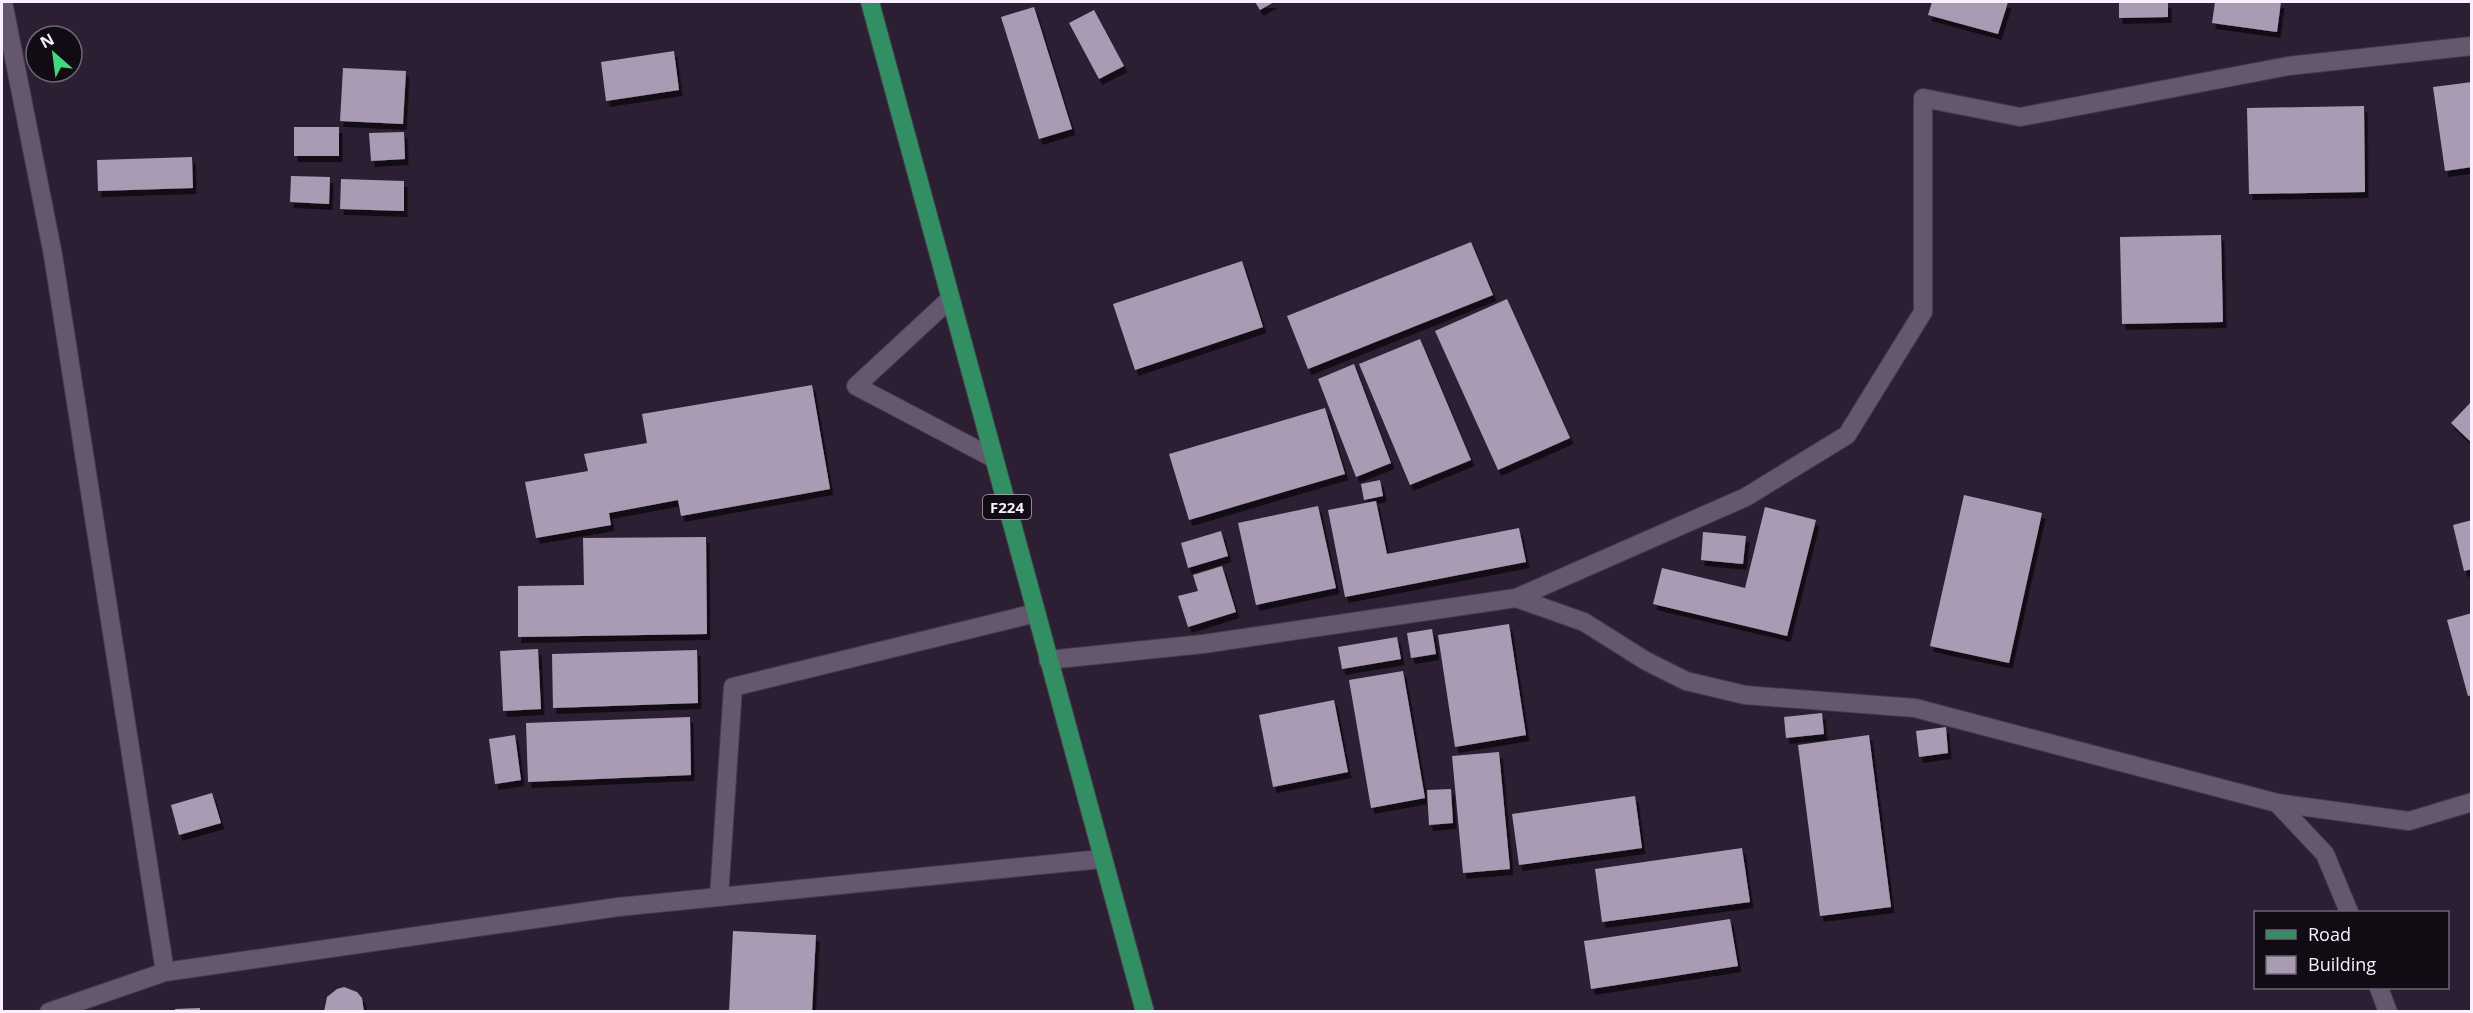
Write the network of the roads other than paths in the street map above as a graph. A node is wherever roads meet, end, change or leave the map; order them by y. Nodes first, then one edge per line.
1 (3, 2) edge
2 (870, 2) edge
3 (2472, 46) edge
4 (950, 299) junction
5 (993, 458) junction
6 (1516, 598) junction
7 (1036, 613) junction
8 (1048, 660) junction
9 (2472, 802) edge
10 (2277, 803) junction
11 (1102, 859) junction
12 (719, 897) junction
13 (2349, 911) edge
14 (165, 972) junction
15 (2380, 989) edge
16 (49, 1011) edge
17 (1145, 1011) edge
18 (2388, 1011) edge

1 - 14 street
2 - 4 main road, F224
3 - 6 street
4 - 5 main road, F224
4 - 5 street
5 - 7 main road, F224
6 - 8 street
6 - 10 street
7 - 8 main road, F224
7 - 12 street
8 - 11 main road, F224
9 - 10 street
10 - 13 street
11 - 12 street
11 - 17 main road, F224
12 - 14 street
14 - 16 street
15 - 18 street

